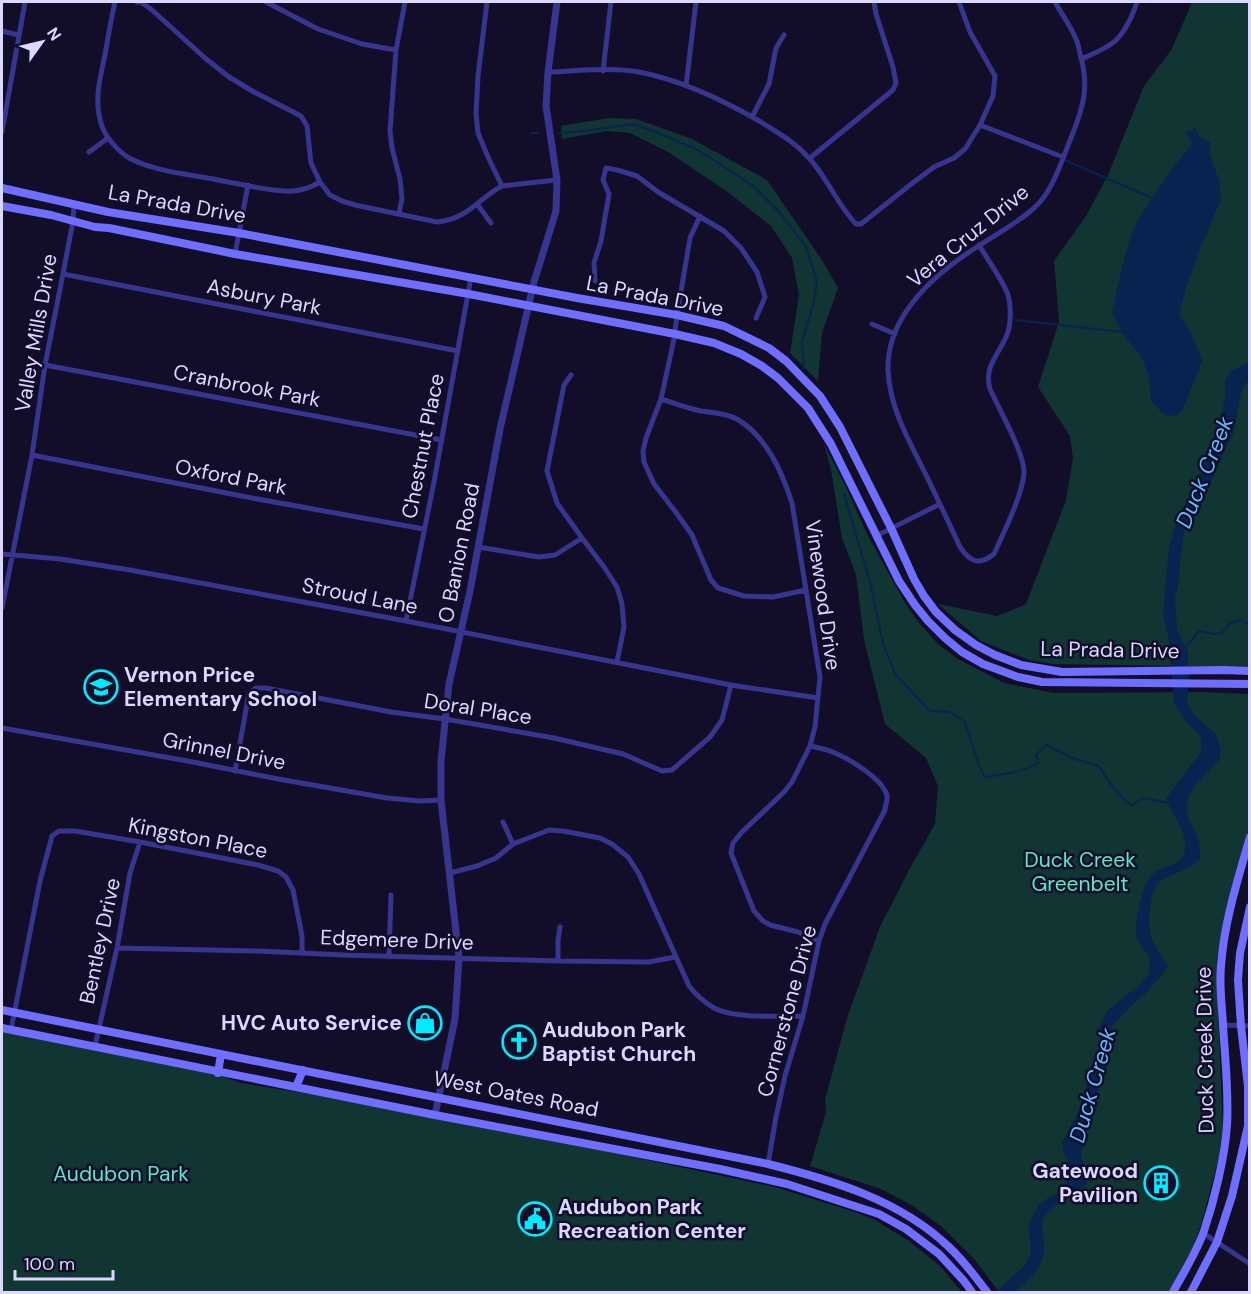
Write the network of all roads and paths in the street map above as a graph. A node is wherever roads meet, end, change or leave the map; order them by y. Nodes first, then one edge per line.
1 (25, 2) edge
2 (115, 2) edge
3 (137, 2) edge
4 (266, 2) edge
5 (405, 2) edge
6 (487, 2) edge
7 (557, 2) edge
8 (611, 2) edge
9 (696, 2) edge
10 (874, 2) edge
11 (959, 2) edge
12 (1055, 2) edge
13 (1137, 2) edge
14 (2, 31) edge
15 (18, 35) junction
16 (784, 35) dead end
17 (396, 50) junction
18 (1082, 59) junction
19 (603, 71) junction
20 (548, 72) junction
21 (686, 86) junction
22 (752, 117) junction
23 (980, 125) junction
24 (2, 132) edge
25 (108, 138) junction
26 (89, 152) dead end
27 (1063, 157) junction
28 (810, 158) junction
29 (557, 180) junction
30 (320, 182) junction
31 (248, 185) junction
32 (502, 186) junction
33 (2, 188) edge
34 (477, 204) junction
35 (74, 205) junction
36 (2, 206) edge
37 (399, 214) junction
38 (700, 216) junction
39 (73, 221) junction
40 (491, 223) dead end
41 (239, 233) junction
42 (979, 245) junction
43 (235, 254) junction
44 (63, 274) junction
45 (471, 277) junction
46 (595, 281) dead end
47 (532, 289) junction
48 (469, 294) junction
49 (528, 306) junction
50 (676, 315) junction
51 (756, 318) dead end
52 (872, 324) dead end
53 (895, 333) junction
54 (675, 334) junction
55 (458, 351) junction
56 (45, 365) junction
57 (571, 375) dead end
58 (661, 399) junction
59 (442, 440) junction
60 (32, 455) junction
61 (940, 504) junction
62 (891, 528) junction
63 (424, 529) junction
64 (876, 536) junction
65 (582, 538) junction
66 (478, 547) junction
67 (2, 554) edge
68 (12, 555) junction
69 (806, 590) junction
70 (2, 608) edge
71 (406, 621) junction
72 (461, 632) junction
73 (617, 662) junction
74 (1250, 671) edge
75 (1250, 684) edge
76 (732, 685) junction
77 (818, 698) junction
78 (445, 719) junction
79 (2, 728) edge
80 (810, 746) junction
81 (235, 771) junction
82 (441, 800) junction
83 (503, 822) dead end
84 (1250, 837) edge
85 (140, 842) junction
86 (513, 844) junction
87 (450, 873) junction
88 (391, 895) dead end
89 (1250, 907) edge
90 (560, 927) dead end
91 (819, 941) junction
92 (117, 948) junction
93 (302, 954) junction
94 (389, 957) junction
95 (675, 957) junction
96 (459, 958) junction
97 (558, 961) junction
98 (2, 1010) edge
99 (16, 1012) junction
100 (803, 1016) junction
101 (1223, 1025) junction
102 (1245, 1026) edge
103 (2, 1028) edge
104 (11, 1030) junction
105 (98, 1030) junction
106 (95, 1046) junction
107 (221, 1054) junction
108 (303, 1070) junction
109 (218, 1072) junction
110 (296, 1087) junction
111 (439, 1097) junction
112 (435, 1115) junction
113 (768, 1164) junction
114 (720, 1169) junction
115 (787, 1184) junction
116 (1203, 1233) junction
117 (1217, 1242) junction
118 (1250, 1264) edge
119 (972, 1293) edge
120 (987, 1293) edge
121 (1173, 1293) edge
122 (1191, 1293) edge

1 - 15 street
2 - 25 street
3 - 30 street
4 - 17 street
5 - 17 street
6 - 32 street
7 - 20 street, O Banion Road
8 - 19 street
9 - 21 street
10 - 28 street
11 - 23 street
12 - 18 street, Vera Cruz Drive
13 - 18 street
14 - 15 street
15 - 24 street
16 - 22 street
17 - 37 street
18 - 27 street, Vera Cruz Drive
19 - 20 street
19 - 21 street
20 - 29 street, O Banion Road
21 - 22 street
22 - 28 street
23 - 27 street
23 - 28 street
25 - 26 street
25 - 31 street
27 - 42 street, Vera Cruz Drive
29 - 32 street
29 - 47 street, O Banion Road
30 - 31 street
30 - 37 street
31 - 41 street
32 - 34 street
33 - 35 main road, La Prada Drive
34 - 37 street
34 - 40 street
35 - 39 street, Valley Mills Drive
35 - 41 main road, La Prada Drive
36 - 39 main road, La Prada Drive
38 - 46 street
38 - 50 street
38 - 51 street
39 - 43 main road, La Prada Drive
39 - 44 street, Valley Mills Drive
41 - 43 street
41 - 45 main road, La Prada Drive
42 - 53 street, Vera Cruz Drive
42 - 61 street, Vera Cruz Drive
43 - 48 main road, La Prada Drive
44 - 55 street, Asbury Park
44 - 56 street, Valley Mills Drive
45 - 47 main road, La Prada Drive
45 - 48 street, Chestnut Place
47 - 49 street, O Banion Road
47 - 50 main road, La Prada Drive
48 - 49 main road, La Prada Drive
48 - 55 street, Chestnut Place
49 - 54 main road, La Prada Drive
49 - 66 street, O Banion Road
50 - 54 street
50 - 62 main road, La Prada Drive
52 - 53 street
53 - 61 street, Vera Cruz Drive
54 - 58 street
54 - 64 main road, La Prada Drive
55 - 59 street, Chestnut Place
56 - 59 street, Cranbrook Park
56 - 60 street, Valley Mills Drive
57 - 65 street
58 - 69 street, Vinewood Drive
58 - 69 street
59 - 63 street, Chestnut Place
60 - 63 street, Oxford Park
60 - 68 street, Valley Mills Drive
61 - 62 street
62 - 64 street
62 - 74 main road, La Prada Drive
63 - 71 street, Chestnut Place
64 - 75 main road, La Prada Drive
65 - 66 street
65 - 73 street
66 - 72 street, O Banion Road
67 - 68 street, Stroud Lane
68 - 70 street, Valley Mills Drive
68 - 71 street, Stroud Lane
69 - 77 street, Vinewood Drive
71 - 72 street, Stroud Lane
72 - 73 street, Stroud Lane
72 - 78 street, O Banion Road
73 - 76 street, Stroud Lane
76 - 77 street, Stroud Lane
76 - 78 street, Doral Place
77 - 80 street, Vinewood Drive
78 - 81 street, Doral Place
78 - 82 street, O Banion Road
79 - 81 street, Grinnel Drive
80 - 91 street, Cornerstone Drive
80 - 91 street, Vinewood Drive
81 - 82 street, Grinnel Drive
82 - 87 street, O Banion Road
83 - 86 street
84 - 101 main road, Duck Creek Drive
85 - 92 street, Bentley Drive
85 - 93 street, Kingston Place
85 - 99 street, Kingston Place
86 - 87 street
86 - 95 street
87 - 96 street, O Banion Road
88 - 94 street
89 - 102 main road, Duck Creek Drive
90 - 97 street
91 - 100 street, Cornerstone Drive
92 - 93 street, Edgemere Drive
92 - 105 street, Bentley Drive
93 - 94 street, Edgemere Drive
94 - 96 street, Edgemere Drive
95 - 97 street, Edgemere Drive
95 - 100 street
96 - 97 street, Edgemere Drive
96 - 111 street, O Banion Road
98 - 99 main road, West Oates Road
99 - 104 street
99 - 105 main road, West Oates Road
100 - 113 street, Cornerstone Drive
101 - 102 street
101 - 116 main road, Duck Creek Drive
102 - 117 main road, Duck Creek Drive
103 - 104 main road, West Oates Road
104 - 106 main road, West Oates Road
105 - 106 street, Bentley Drive
105 - 107 main road, West Oates Road
106 - 109 main road, West Oates Road
107 - 108 main road, West Oates Road
107 - 109 main road
108 - 110 main road
108 - 111 main road, West Oates Road
109 - 110 main road, West Oates Road
110 - 112 main road, West Oates Road
111 - 112 street, O Banion Road
111 - 113 main road, West Oates Road
112 - 114 main road, West Oates Road
113 - 114 main road
113 - 115 main road
113 - 120 main road, West Oates Road
114 - 115 main road, West Oates Road
115 - 119 main road, West Oates Road
116 - 117 street
116 - 121 main road, Duck Creek Drive
117 - 118 street
117 - 122 main road, Duck Creek Drive

